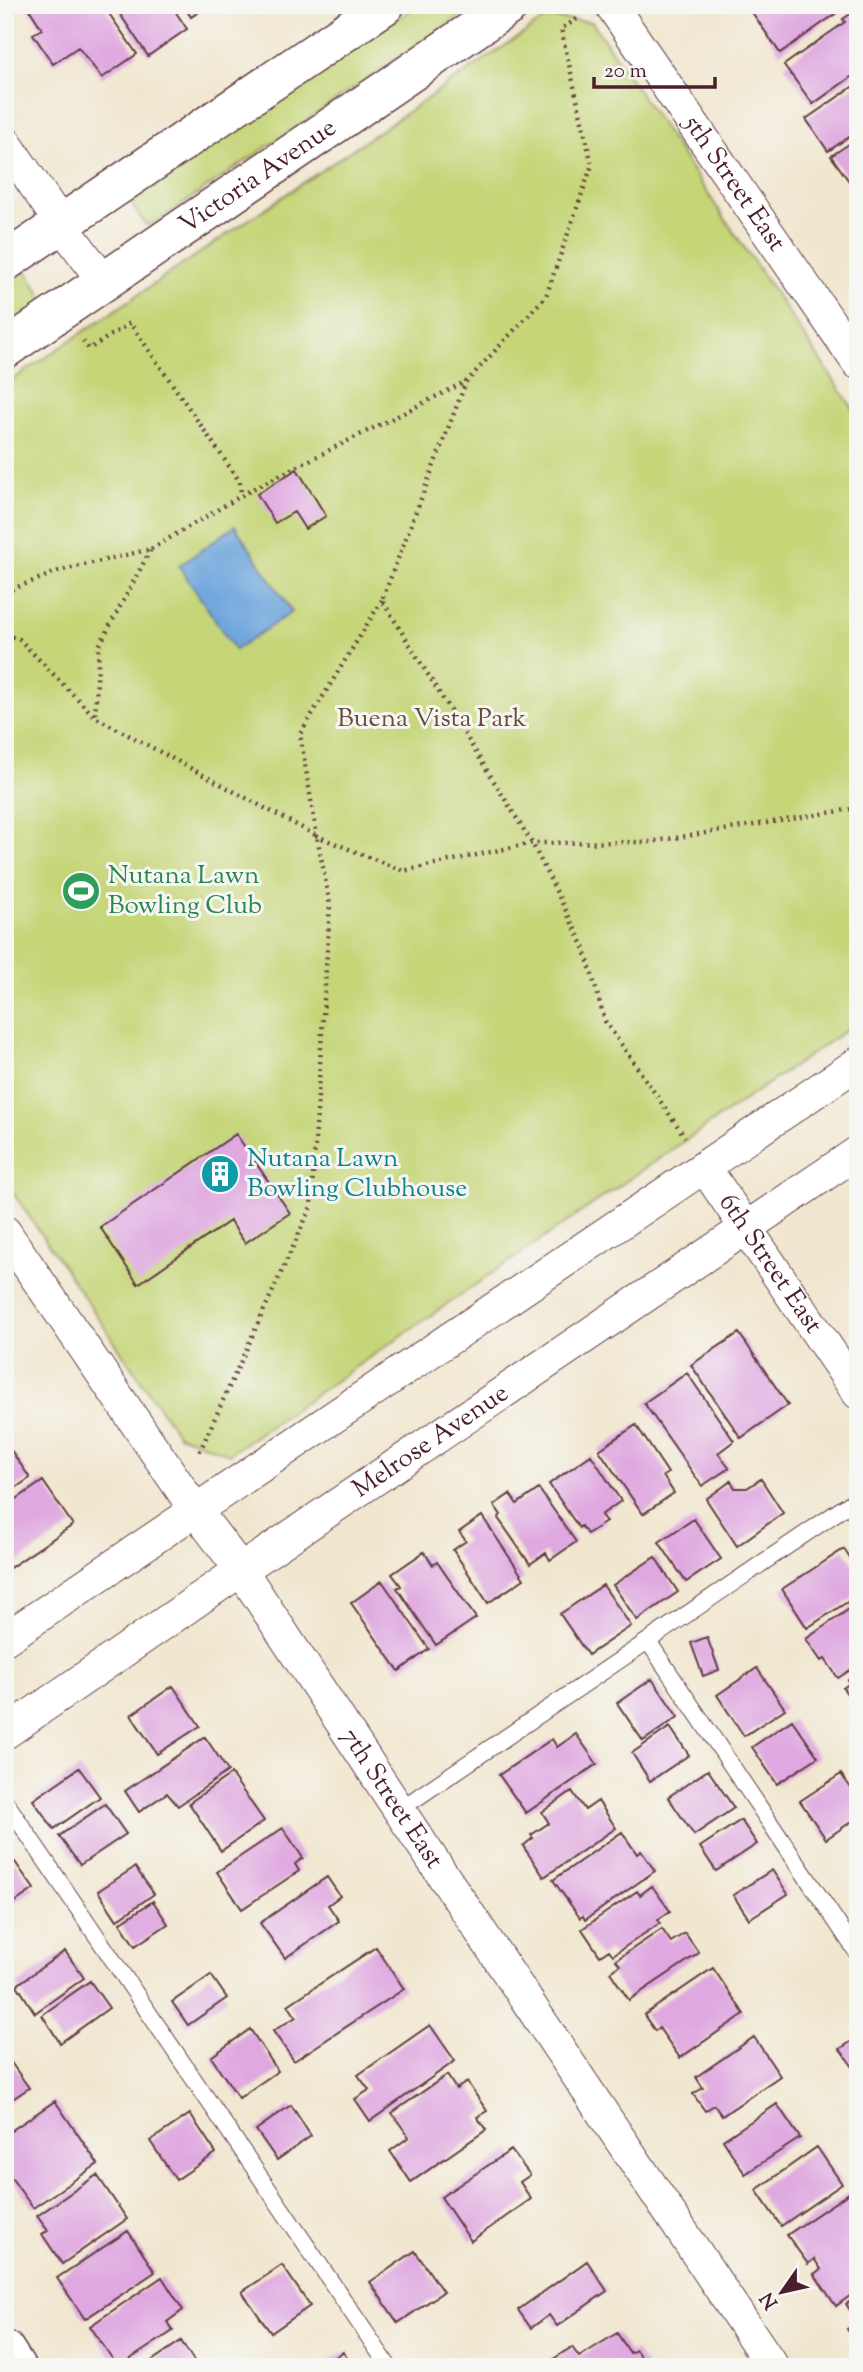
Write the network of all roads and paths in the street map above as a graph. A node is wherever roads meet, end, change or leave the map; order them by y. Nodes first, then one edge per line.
1 (384, 5) edge
2 (510, 5) edge
3 (611, 5) edge
4 (580, 17) dead end
5 (5, 142) edge
6 (61, 224) junction
7 (5, 262) edge
8 (104, 282) junction
9 (61, 311) junction
10 (5, 349) edge
11 (858, 363) edge
12 (466, 382) junction
13 (241, 495) junction
14 (151, 549) junction
15 (5, 592) edge
16 (382, 600) junction
17 (5, 635) edge
18 (95, 717) junction
19 (858, 808) edge
20 (317, 836) junction
21 (532, 843) junction
22 (858, 1063) edge
23 (858, 1152) edge
24 (699, 1158) junction
25 (746, 1227) junction
26 (5, 1232) edge
27 (858, 1393) edge
28 (172, 1475) junction
29 (858, 1498) edge
30 (197, 1511) junction
31 (241, 1570) junction
32 (5, 1639) edge
33 (648, 1641) junction
34 (5, 1733) edge
35 (5, 1801) edge
36 (399, 1810) junction
37 (858, 1954) edge
38 (5, 2350) edge
39 (16, 2367) edge
40 (388, 2367) edge
41 (773, 2367) edge

1 - 6 street
2 - 8 street, Victoria Avenue
3 - 11 street, 5th Street East
4 - 12 path
5 - 6 street
6 - 7 street
6 - 8 street
8 - 9 street, Victoria Avenue
9 - 10 street, Victoria Avenue
9 - 13 path
12 - 13 path
12 - 16 path
13 - 14 path
14 - 15 path
14 - 18 path
16 - 20 path
16 - 21 path
17 - 18 path
18 - 20 path
19 - 21 path
20 - 21 path
20 - 28 path
21 - 24 path
22 - 24 street
23 - 25 street, Melrose Avenue
24 - 25 street, 6th Street East
24 - 30 street
25 - 27 street, 6th Street East
25 - 31 street, Melrose Avenue
26 - 28 street, 7th Street East
28 - 30 street, 7th Street East
29 - 33 lane
30 - 31 street, 7th Street East
30 - 32 street
31 - 34 street, Melrose Avenue
31 - 36 street, 7th Street East
33 - 36 lane
33 - 37 lane
35 - 40 lane
36 - 41 street, 7th Street East
38 - 39 street

